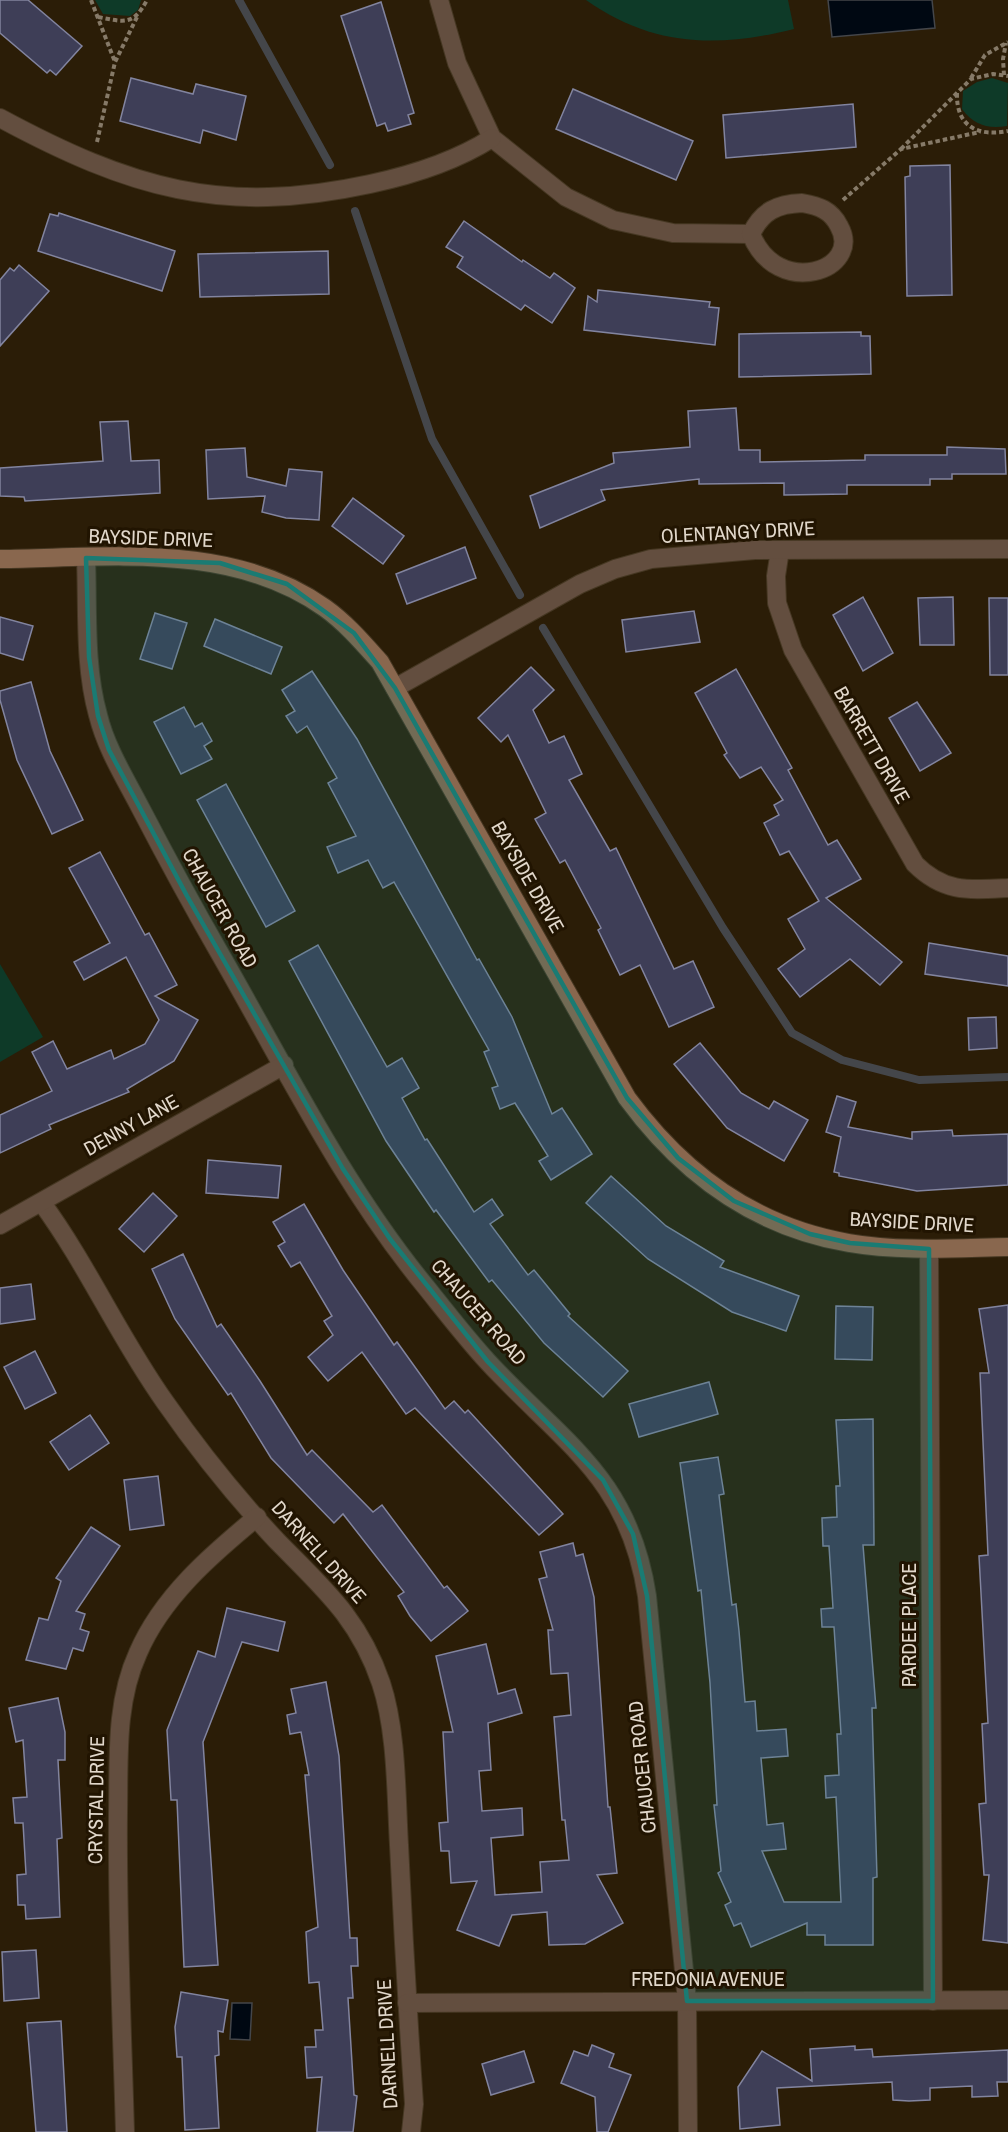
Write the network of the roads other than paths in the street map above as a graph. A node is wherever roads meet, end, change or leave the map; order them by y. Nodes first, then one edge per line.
1 (439, 0) edge
2 (0, 118) edge
3 (492, 138) junction
4 (751, 234) junction
5 (1008, 549) edge
6 (780, 550) junction
7 (86, 558) junction
8 (0, 559) edge
9 (394, 688) junction
10 (1008, 888) edge
11 (284, 1065) junction
12 (42, 1203) junction
13 (0, 1225) edge
14 (1008, 1247) edge
15 (929, 1249) junction
16 (257, 1517) junction
17 (1008, 2000) edge
18 (687, 2001) junction
19 (933, 2001) junction
20 (407, 2003) junction
21 (125, 2132) edge
22 (411, 2132) edge
23 (688, 2132) edge

1 - 3 street
2 - 3 street
3 - 4 street
4 - 4 street
5 - 6 street, OLENTANGY DRIVE
6 - 9 street, OLENTANGY DRIVE
6 - 10 street, BARRETT DRIVE
7 - 8 street, BAYSIDE DRIVE
7 - 9 street, BAYSIDE DRIVE
7 - 11 street, CHAUCER ROAD
9 - 15 street, BAYSIDE DRIVE
11 - 12 street, DENNY LANE
11 - 18 street, CHAUCER ROAD
12 - 13 street, DENNY LANE
12 - 16 street, DARNELL DRIVE
14 - 15 street, BAYSIDE DRIVE
15 - 19 street, PARDEE PLACE
16 - 20 street, DARNELL DRIVE
16 - 21 street, CRYSTAL DRIVE
17 - 19 street, FREDONIA AVENUE
18 - 19 street, FREDONIA AVENUE
18 - 20 street, FREDONIA AVENUE
18 - 23 street, CHAUCER ROAD
20 - 22 street, DARNELL DRIVE

